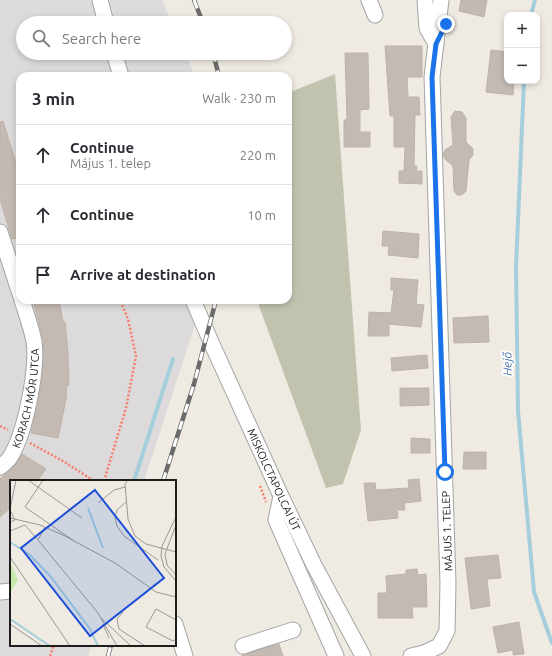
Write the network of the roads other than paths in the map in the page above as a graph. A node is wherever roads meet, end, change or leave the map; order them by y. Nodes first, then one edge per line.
1 (100, 0) edge
2 (369, 0) edge
3 (425, 0) edge
4 (441, 0) edge
5 (451, 0) edge
6 (375, 15) dead end
7 (104, 16) edge
8 (436, 44) junction
9 (116, 60) edge
10 (120, 72) edge
11 (0, 232) edge
12 (6, 268) edge
13 (16, 287) edge
14 (23, 304) edge
15 (195, 304) edge
16 (0, 468) edge
17 (281, 496) junction
18 (10, 591) edge
19 (0, 592) edge
20 (176, 627) edge
21 (293, 630) dead end
22 (447, 631) junction
23 (242, 646) dead end
24 (185, 656) edge
25 (336, 656) edge
26 (363, 656) edge
27 (411, 656) edge
28 (446, 656) edge

1 - 7 street
2 - 6 street
3 - 8 street
4 - 8 street, MÁJUS 1. TELEP
5 - 8 street
8 - 22 street, MÁJUS 1. TELEP
9 - 10 street
11 - 12 street
12 - 13 street
14 - 16 street, KORACH MÓR UTCA
15 - 17 street, MISKOLCTAPOLCAI ÚT
17 - 25 street
17 - 26 street, MISKOLCTAPOLCAI ÚT
18 - 19 street
20 - 24 street
21 - 23 street
22 - 27 street
22 - 28 street, MÁJUS 1. TELEP

